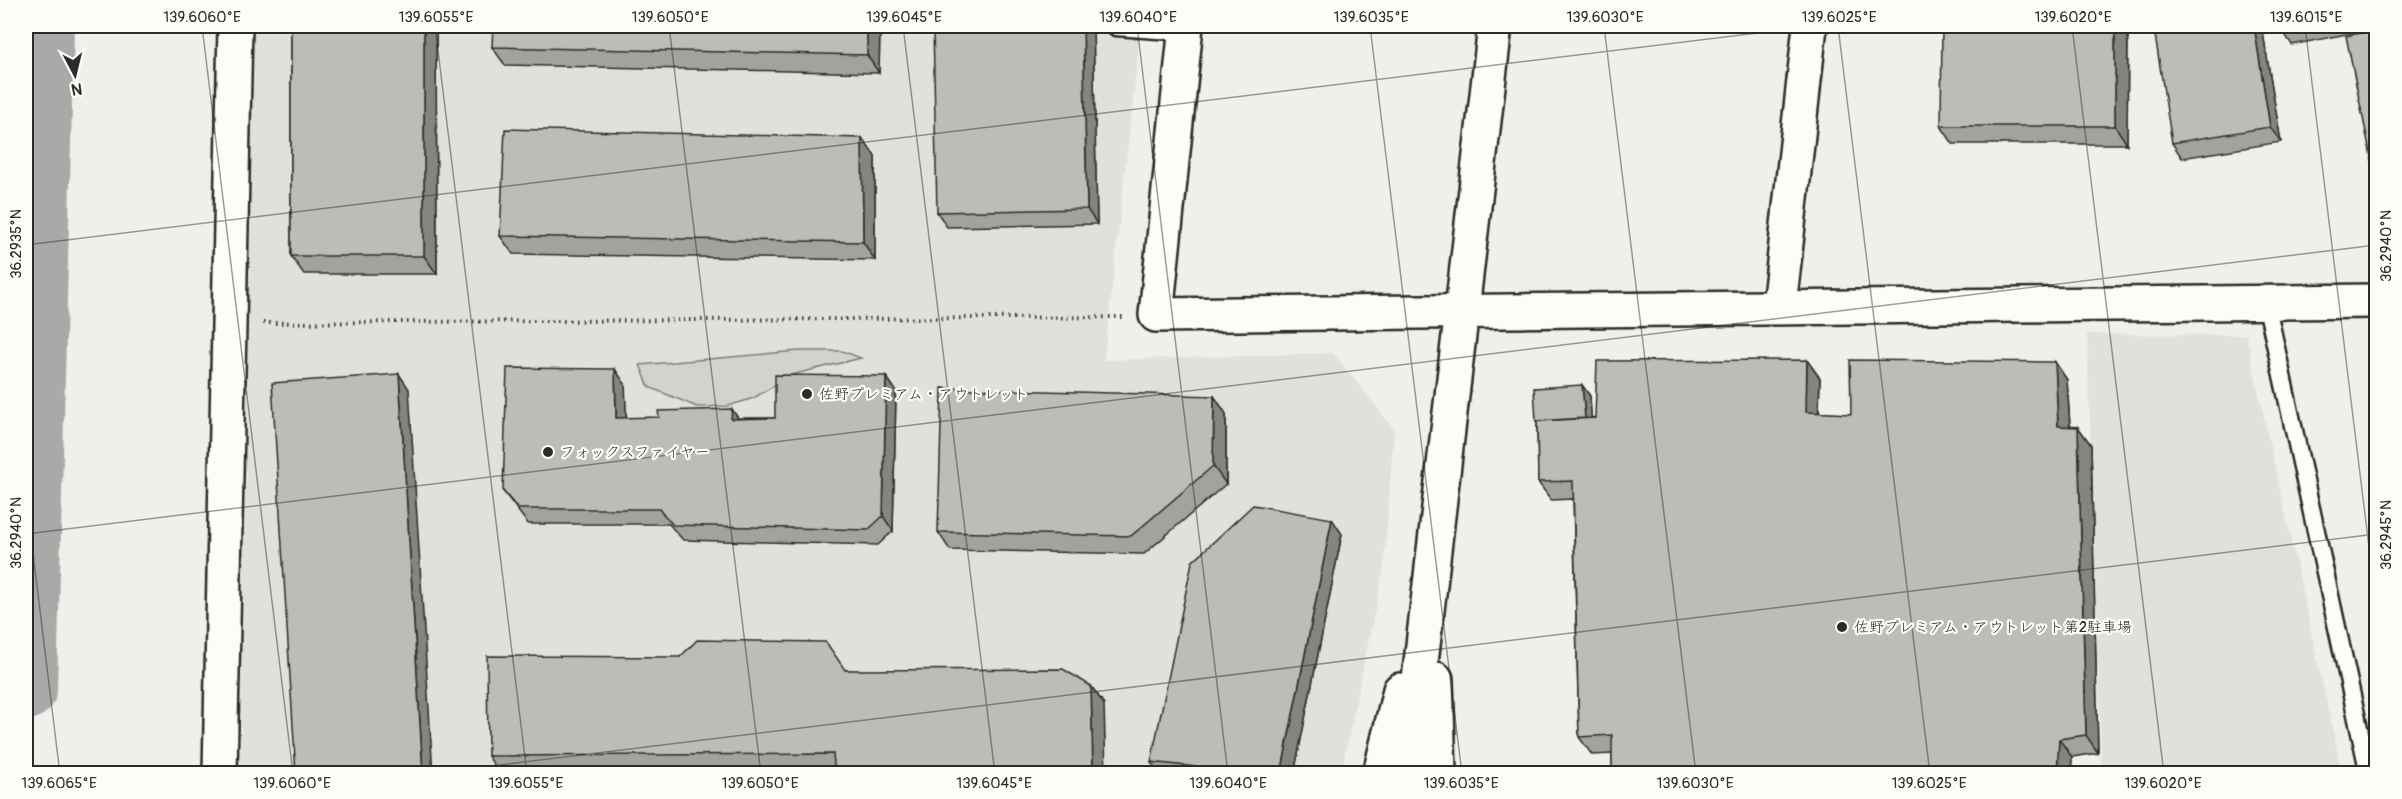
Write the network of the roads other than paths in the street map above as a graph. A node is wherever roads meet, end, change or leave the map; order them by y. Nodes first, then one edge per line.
1 (235, 26) edge
2 (1116, 26) edge
3 (1495, 26) edge
4 (1810, 26) edge
5 (1186, 29) edge
6 (2376, 301) edge
7 (2265, 302) junction
8 (1779, 307) junction
9 (1462, 311) junction
10 (1432, 563) junction
11 (220, 774) edge
12 (1380, 774) edge
13 (1408, 774) edge
14 (1439, 774) edge
15 (2369, 774) edge

1 - 11 street
2 - 5 lane
3 - 9 street
4 - 8 street
5 - 9 street
6 - 7 street
7 - 8 street
7 - 15 lane
8 - 9 street
9 - 10 street
10 - 12 street
10 - 13 street
10 - 14 street

